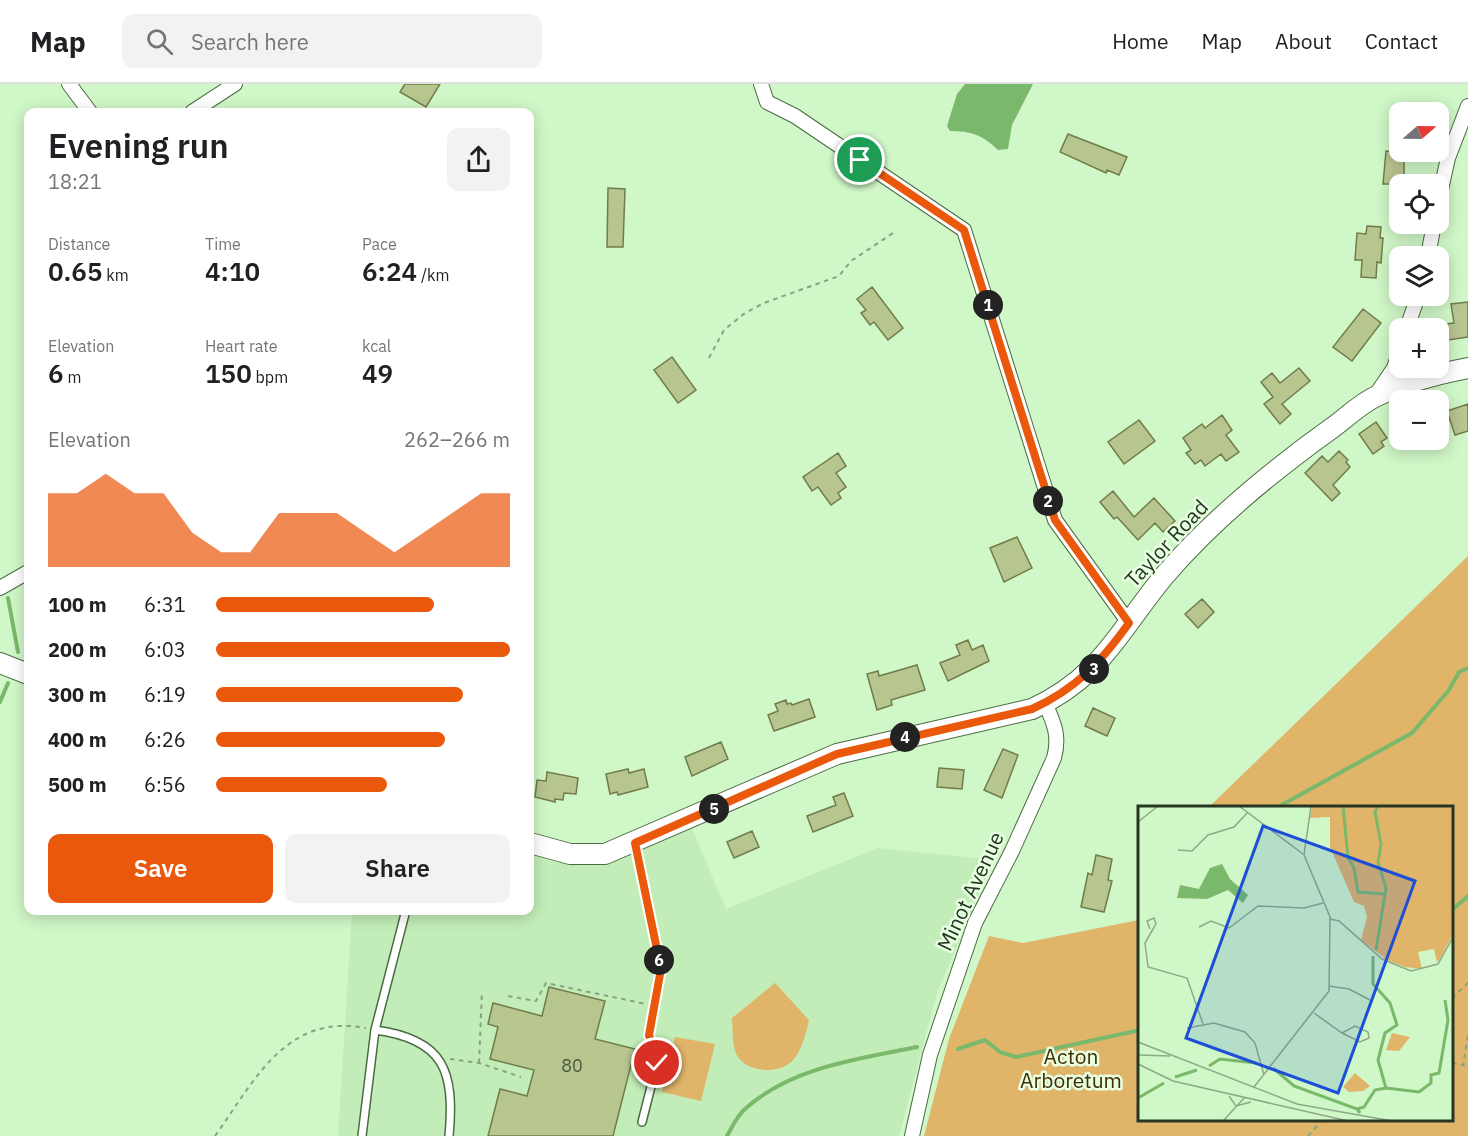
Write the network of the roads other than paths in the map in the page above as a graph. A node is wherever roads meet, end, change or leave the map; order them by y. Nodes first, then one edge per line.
1 (69, 84) edge
2 (235, 84) edge
3 (761, 84) edge
4 (1468, 106) edge
5 (87, 108) edge
6 (198, 108) edge
7 (1444, 174) edge
8 (1468, 368) edge
9 (1389, 376) edge
10 (1375, 397) junction
11 (24, 574) edge
12 (0, 588) edge
13 (1129, 623) junction
14 (0, 663) edge
15 (24, 672) edge
16 (1045, 703) junction
17 (635, 843) junction
18 (534, 844) edge
19 (405, 915) edge
20 (375, 1030) junction
21 (642, 1122) dead end
22 (363, 1136) edge
23 (449, 1136) edge
24 (912, 1136) edge

1 - 5 street
2 - 6 street
3 - 13 street
4 - 7 street
8 - 10 street, Taylor Road
9 - 10 street
10 - 13 street, Taylor Road
11 - 12 street
13 - 16 street, Taylor Road
14 - 15 street
16 - 17 street, Taylor Road
16 - 24 street, Minot Avenue
17 - 18 street, Taylor Road
17 - 21 lane
19 - 20 lane
20 - 22 lane
20 - 23 lane

